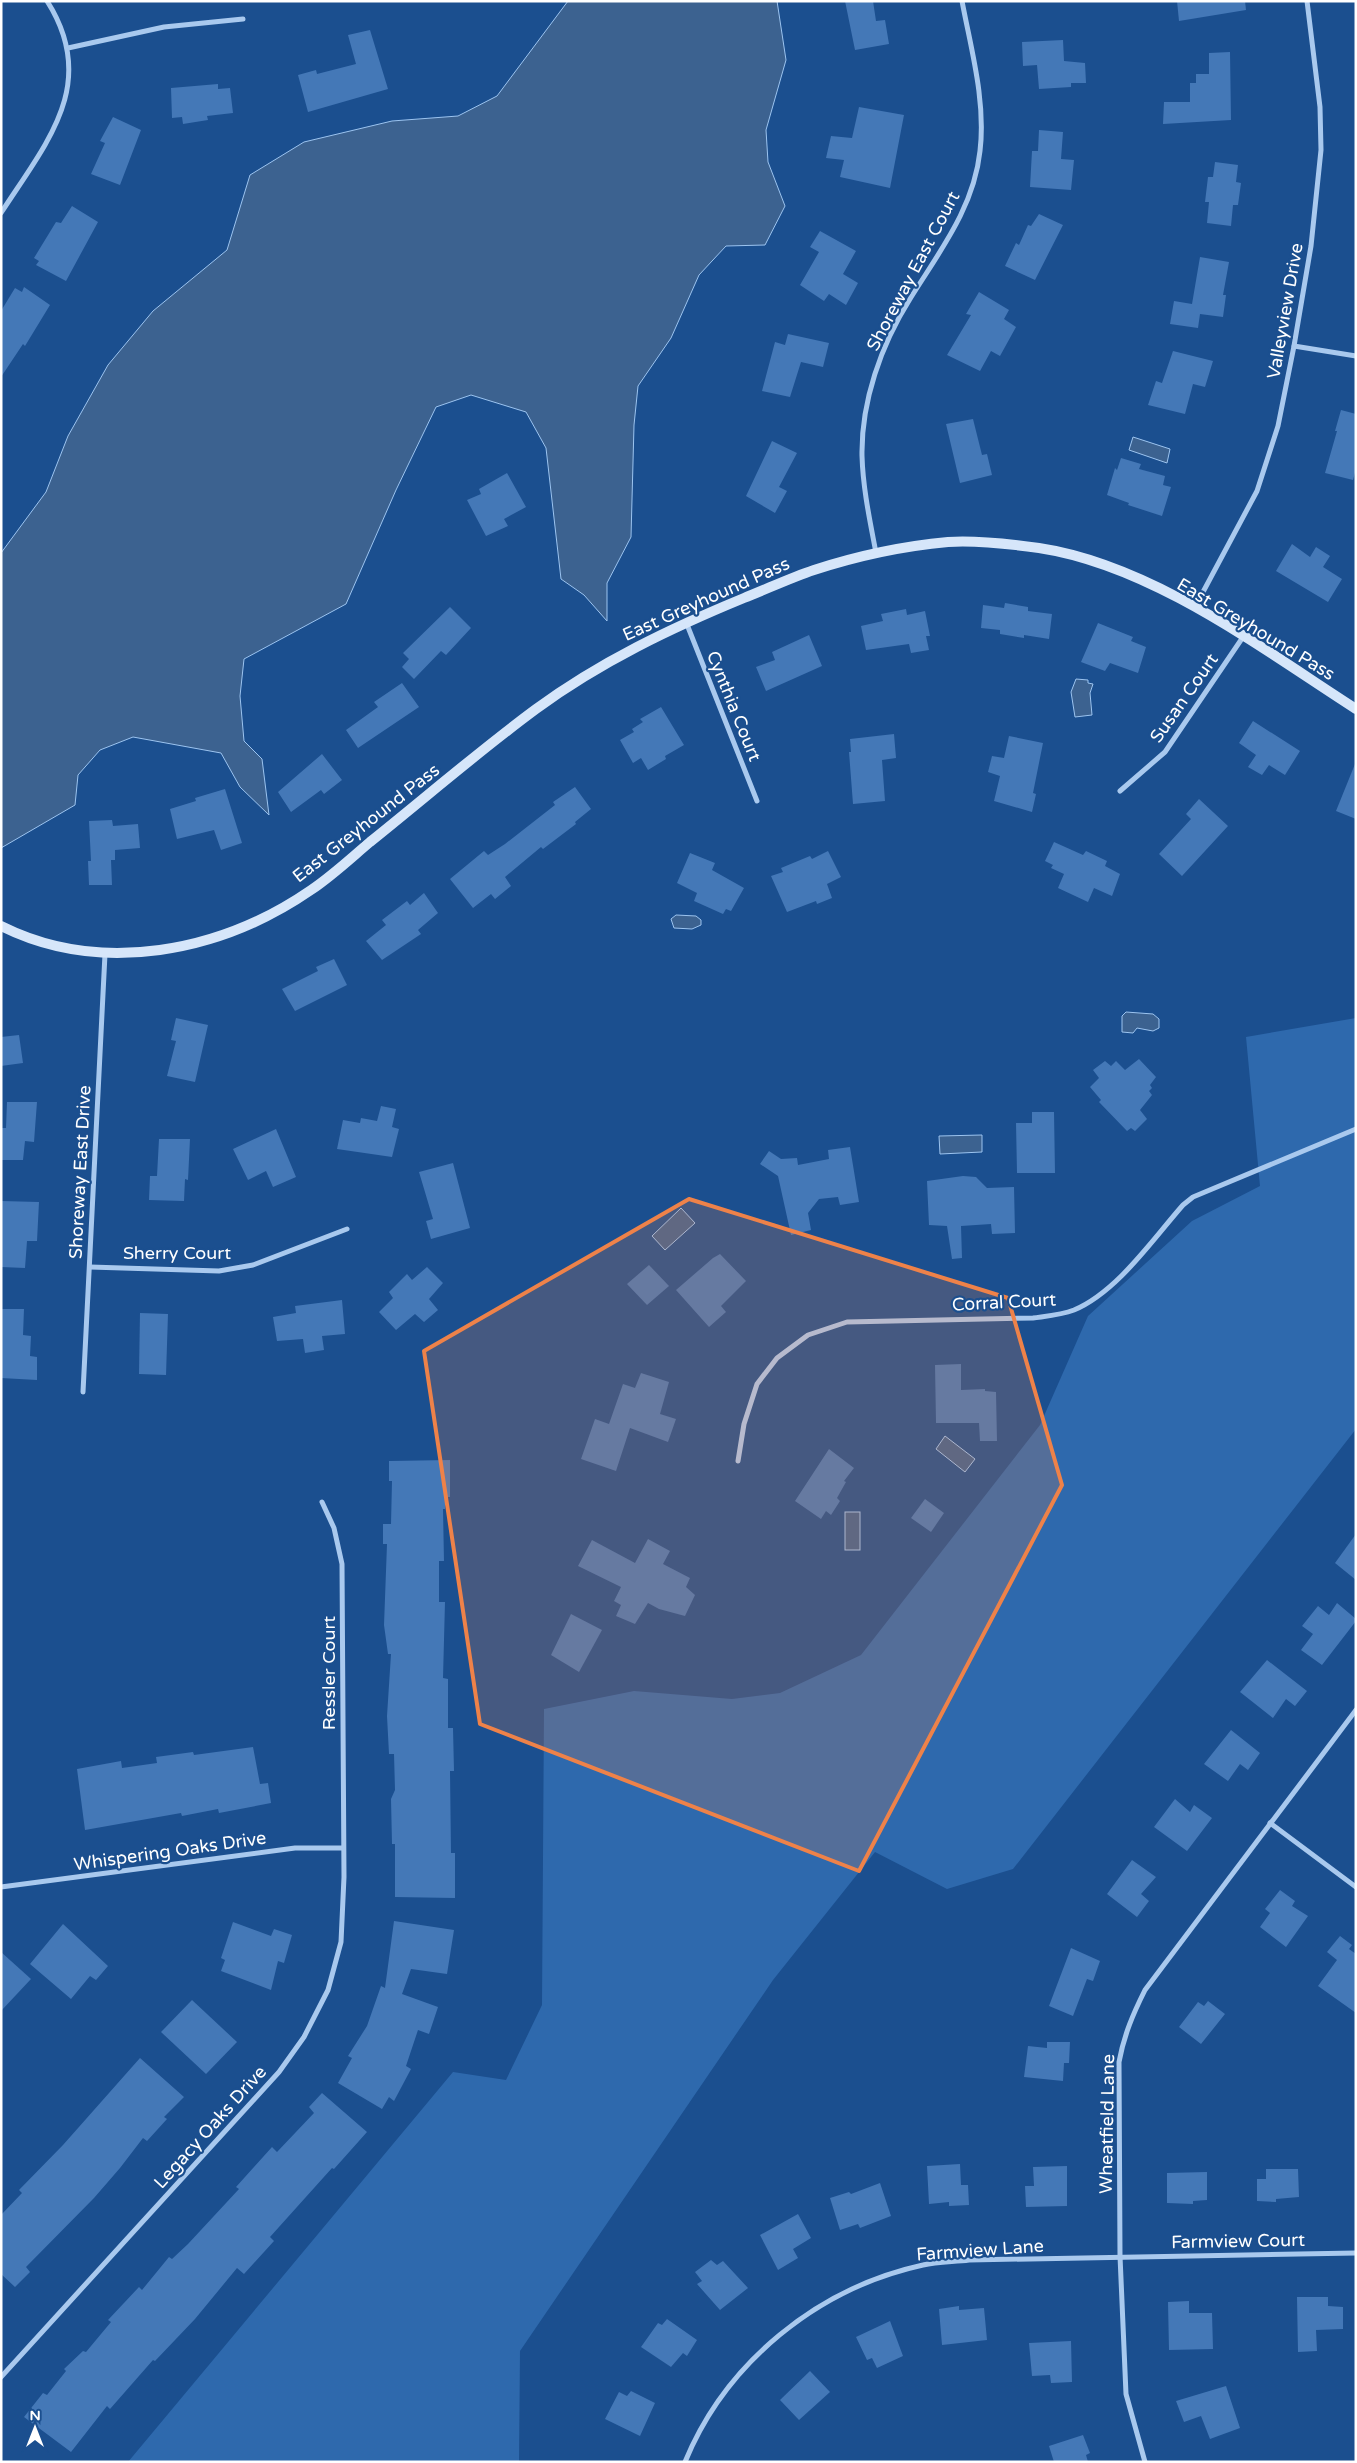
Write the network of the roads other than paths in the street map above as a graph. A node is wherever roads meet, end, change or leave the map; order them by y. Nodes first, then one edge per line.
1 (47, 1) edge
2 (962, 1) edge
3 (1307, 1) edge
4 (242, 19) dead end
5 (68, 48) junction
6 (1, 212) edge
7 (1294, 346) junction
8 (1356, 356) edge
9 (876, 553) junction
10 (1195, 607) junction
11 (686, 622) junction
12 (1243, 637) junction
13 (1356, 709) edge
14 (1120, 791) dead end
15 (757, 801) dead end
16 (1, 926) edge
17 (105, 954) junction
18 (1356, 1129) edge
19 (347, 1229) dead end
20 (90, 1267) junction
21 (83, 1392) dead end
22 (738, 1461) dead end
23 (322, 1502) dead end
24 (1356, 1710) edge
25 (1270, 1823) junction
26 (343, 1848) junction
27 (1, 1887) edge
28 (1356, 1888) edge
29 (1356, 2253) edge
30 (1120, 2256) junction
31 (1, 2378) edge
32 (685, 2462) edge
33 (1145, 2462) edge

1 - 5 street
2 - 9 street, Shoreway East Court
3 - 7 street, Valleyview Drive
4 - 5 street
5 - 6 street
7 - 8 street
7 - 10 street, Valleyview Drive
9 - 10 street, East Greyhound Pass
9 - 11 street, East Greyhound Pass
10 - 12 street, East Greyhound Pass
11 - 15 street, Cynthia Court
11 - 17 street, East Greyhound Pass
12 - 13 street, East Greyhound Pass
12 - 14 street, Susan Court
16 - 17 street, East Greyhound Pass
17 - 20 street, Shoreway East Drive
18 - 22 street, Corral Court
19 - 20 street, Sherry Court
20 - 21 street, Shoreway East Drive
23 - 26 street, Ressler Court
24 - 25 street, Wheatfield Lane
25 - 28 street
25 - 30 street, Wheatfield Lane
26 - 27 street, Whispering Oaks Drive
26 - 31 street, Legacy Oaks Drive
29 - 30 street, Farmview Court
30 - 32 street, Farmview Lane
30 - 33 street, Wheatfield Lane

